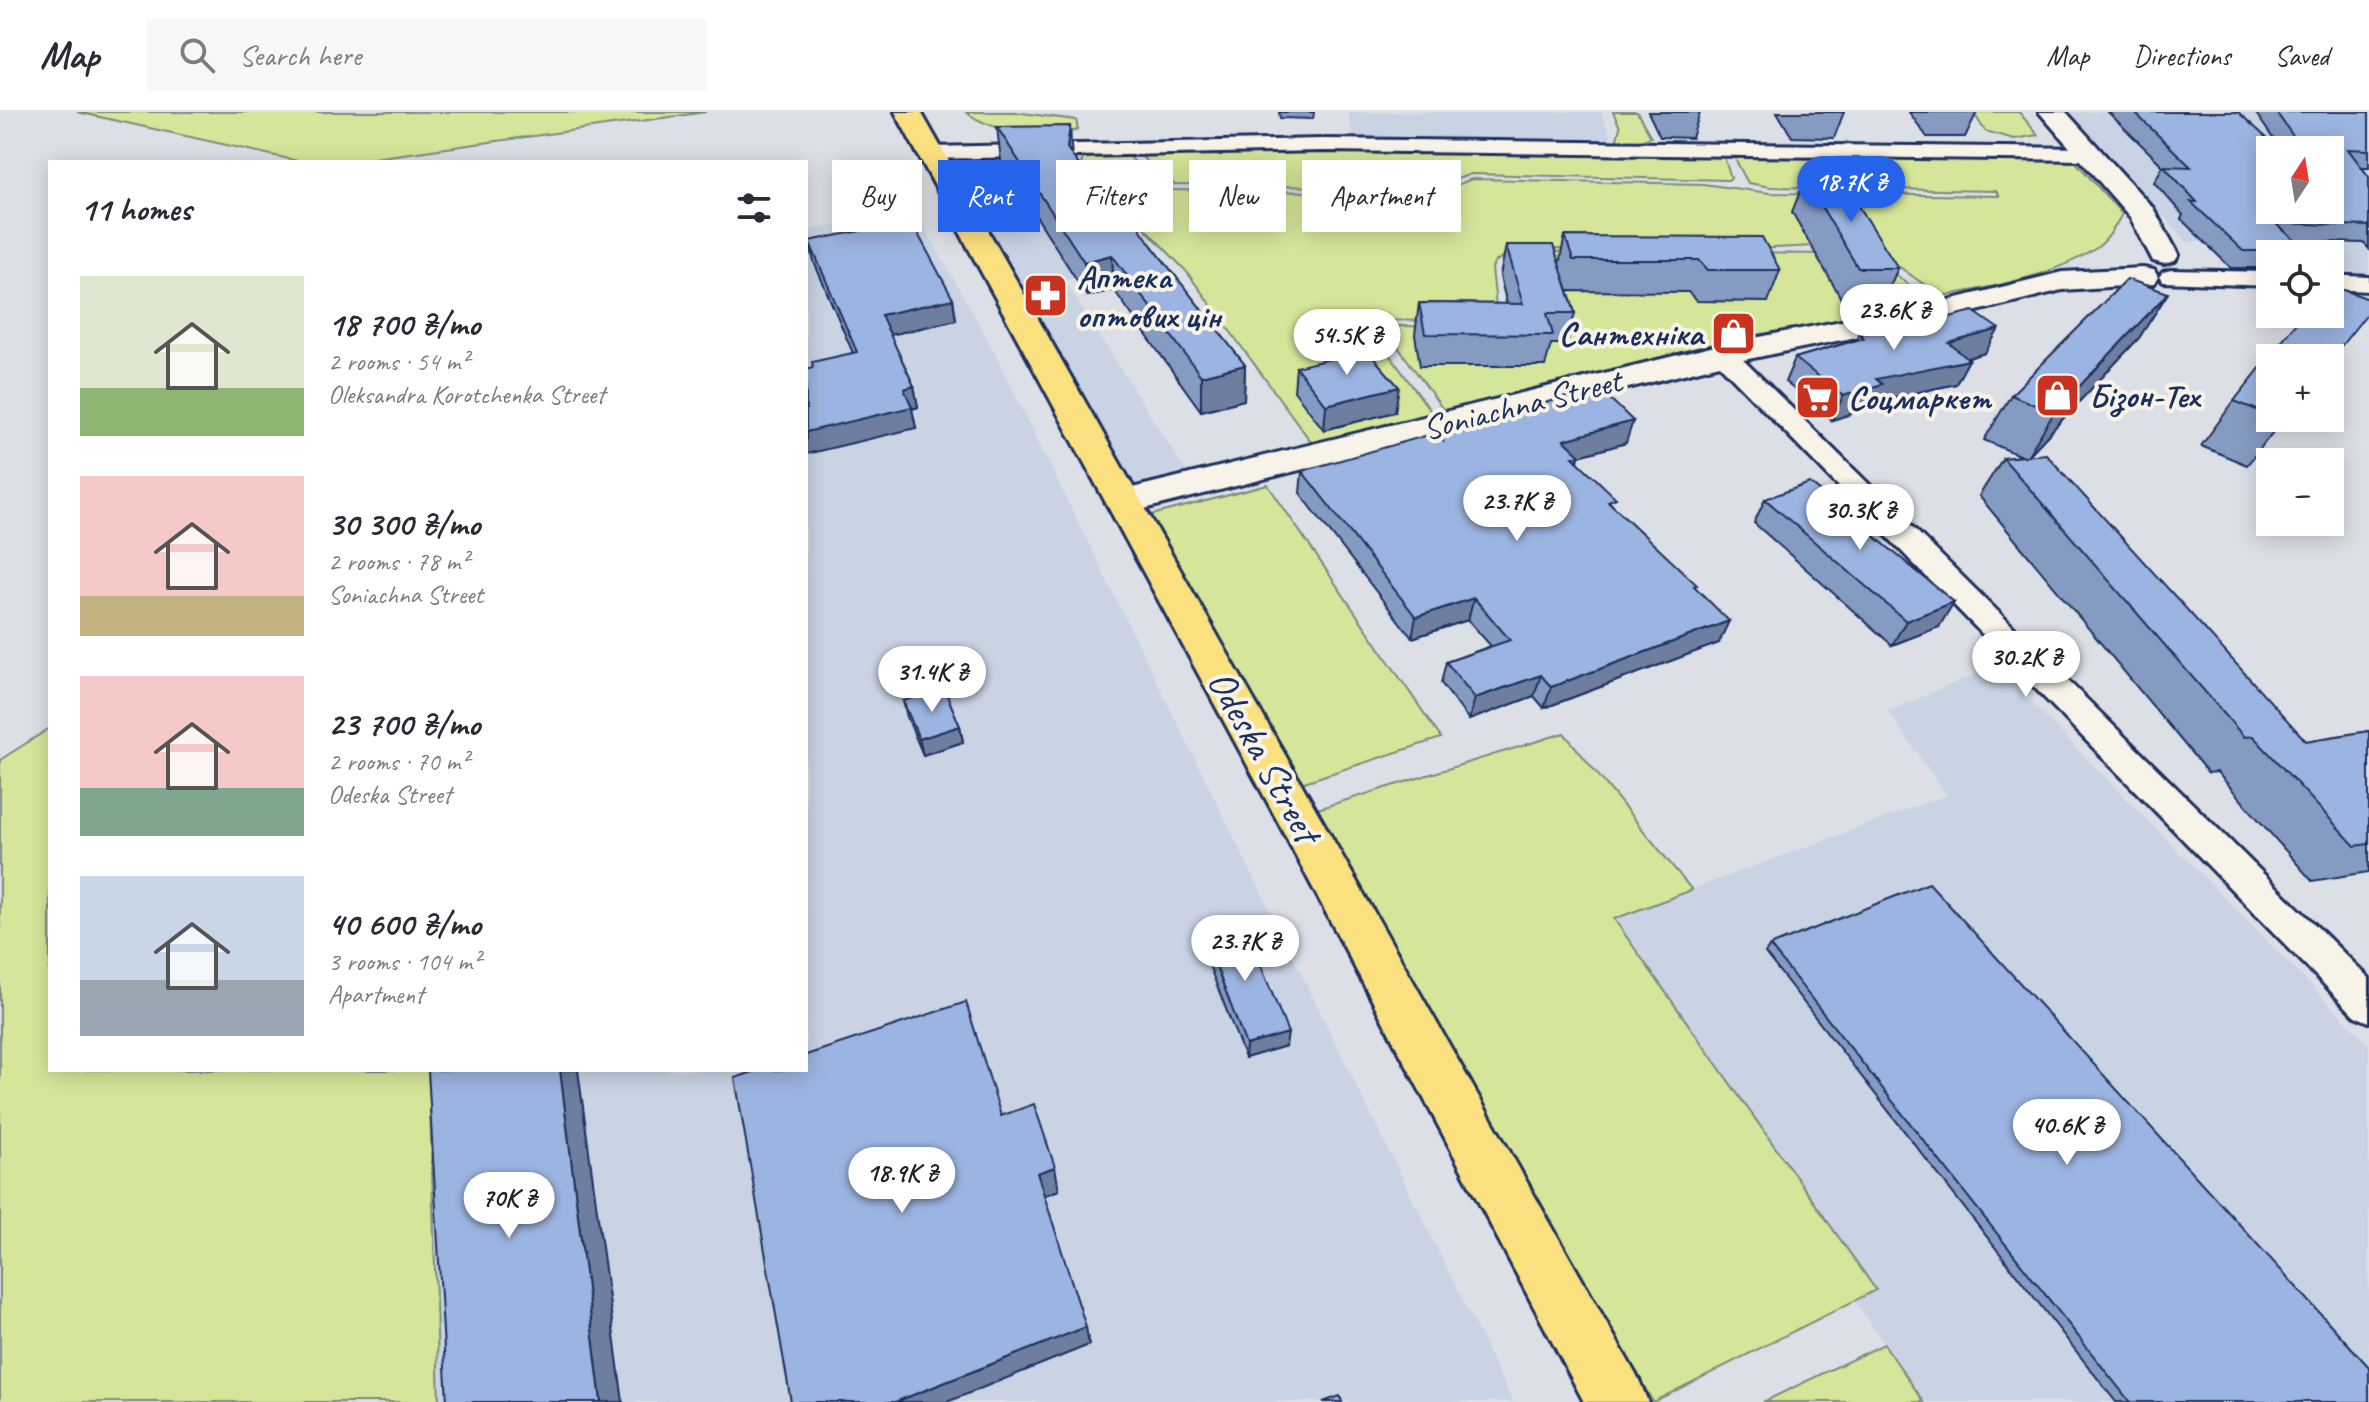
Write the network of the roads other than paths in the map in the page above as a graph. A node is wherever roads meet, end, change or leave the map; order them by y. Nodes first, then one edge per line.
1 (908, 112) edge
2 (2052, 112) edge
3 (928, 153) junction
4 (2090, 154) junction
5 (2149, 224) junction
6 (2119, 249) junction
7 (2162, 267) junction
8 (2256, 278) edge
9 (2062, 281) junction
10 (2344, 283) edge
11 (2369, 284) edge
12 (1723, 354) junction
13 (1124, 502) junction
14 (2369, 1004) edge
15 (1617, 1402) edge

1 - 3 main road, Odeska Street
2 - 4 street
3 - 4 street
3 - 13 main road, Odeska Street
4 - 5 street
5 - 6 street, Soniachna Street
5 - 7 street
6 - 7 street
6 - 9 street, Soniachna Street
7 - 8 street, Soniachna Street
7 - 9 street, Soniachna Street
9 - 12 street, Soniachna Street
10 - 11 street
12 - 13 street, Soniachna Street
12 - 14 street
13 - 15 main road, Odeska Street

